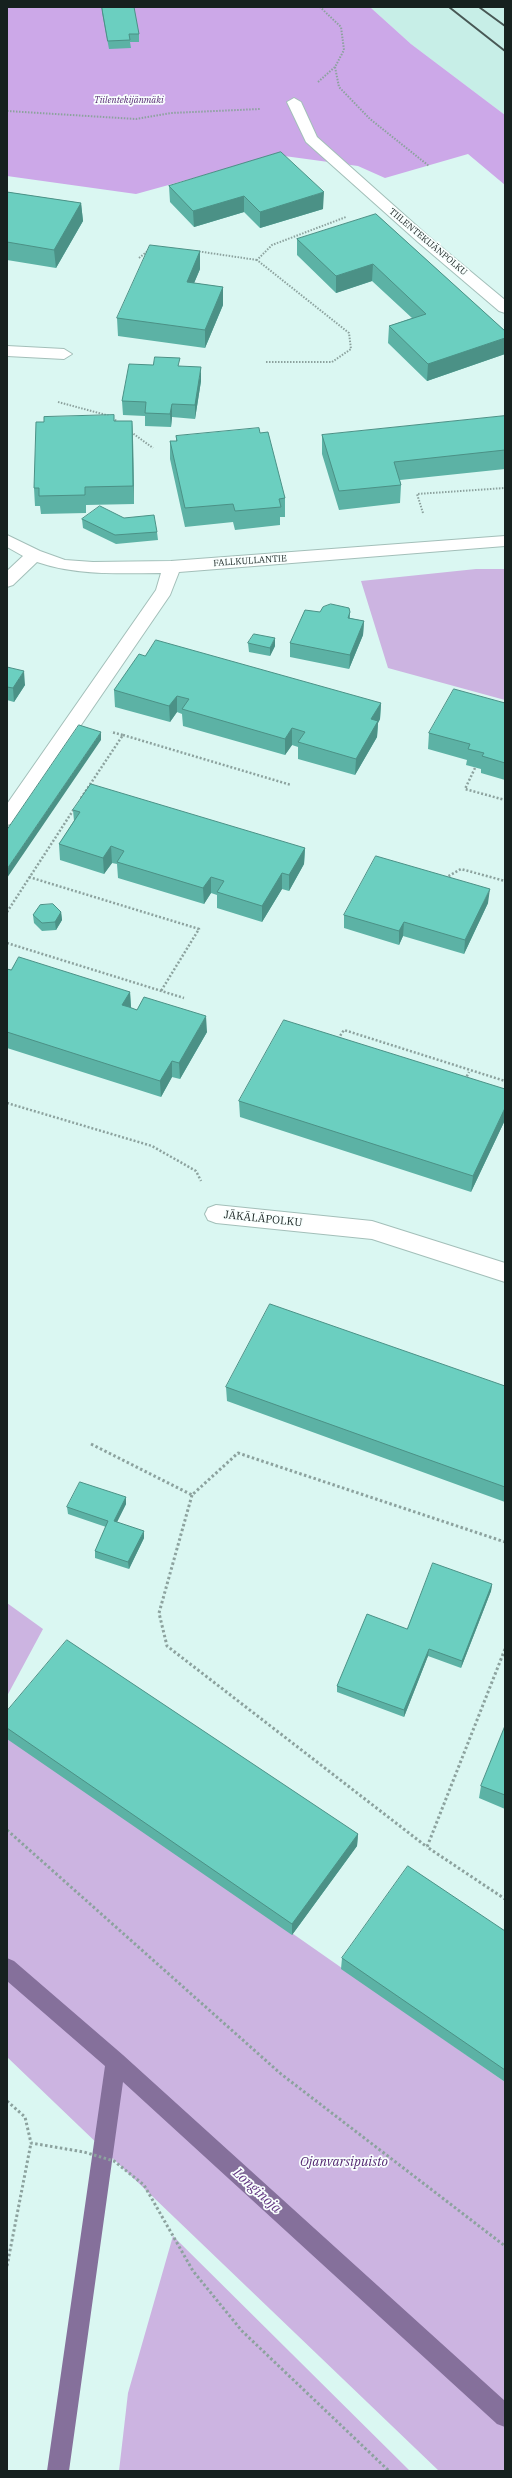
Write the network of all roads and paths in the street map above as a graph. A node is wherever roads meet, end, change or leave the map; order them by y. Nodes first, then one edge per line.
1 (320, 7) edge
2 (335, 67) junction
3 (294, 102) joint
4 (7, 111) edge
5 (300, 115) junction
6 (429, 166) dead end
7 (382, 203) junction
8 (155, 246) edge
9 (194, 251) edge
10 (139, 258) dead end
11 (257, 260) junction
12 (505, 308) edge
13 (7, 351) edge
14 (64, 354) dead end
15 (266, 362) dead end
16 (58, 402) dead end
17 (122, 425) edge
18 (128, 430) edge
19 (153, 448) dead end
20 (505, 488) edge
21 (7, 540) edge
22 (505, 541) edge
23 (433, 547) junction
24 (34, 555) junction
25 (172, 567) junction
26 (7, 581) edge
27 (74, 722) junction
28 (122, 736) junction
29 (475, 768) edge
30 (291, 785) dead end
31 (80, 800) edge
32 (505, 800) edge
33 (76, 806) edge
34 (7, 818) edge
35 (30, 877) junction
36 (442, 879) edge
37 (505, 881) edge
38 (7, 912) edge
39 (7, 943) edge
40 (161, 991) junction
41 (184, 998) dead end
42 (337, 1040) edge
43 (469, 1072) junction
44 (505, 1081) edge
45 (463, 1085) edge
46 (7, 1102) edge
47 (216, 1214) joint
48 (505, 1273) edge
49 (91, 1444) dead end
50 (192, 1495) junction
51 (505, 1542) edge
52 (505, 1649) edge
53 (7, 1830) edge
54 (427, 1847) junction
55 (505, 1899) edge
56 (7, 2101) edge
57 (31, 2143) junction
58 (505, 2246) edge
59 (7, 2266) edge
60 (389, 2471) edge

1 - 2 path
2 - 3 path
2 - 6 path
3 - 5 street, TIILENTEKIJÄNPOLKU
4 - 5 path
5 - 7 street, TIILENTEKIJÄNPOLKU
7 - 11 path
7 - 12 street, TIILENTEKIJÄNPOLKU
8 - 10 path
9 - 11 path
11 - 15 path
13 - 14 street
16 - 17 path
18 - 19 path
20 - 23 path
21 - 24 street, FALLKULLANTIE
22 - 23 street, FALLKULLANTIE
23 - 25 street, FALLKULLANTIE
24 - 25 street, FALLKULLANTIE
24 - 26 street
25 - 27 street
27 - 28 path
27 - 34 street
28 - 30 path
28 - 31 path
29 - 32 path
33 - 35 path
35 - 38 path
35 - 40 path
36 - 37 path
39 - 40 path
40 - 41 path
42 - 43 path
43 - 44 path
43 - 45 path
46 - 47 path, JÄKÄLÄPOLKU
47 - 48 street, JÄKÄLÄPOLKU
49 - 50 path
50 - 51 path
50 - 54 path
52 - 54 path
53 - 58 path
54 - 55 path
56 - 57 path
57 - 59 path
57 - 60 path

